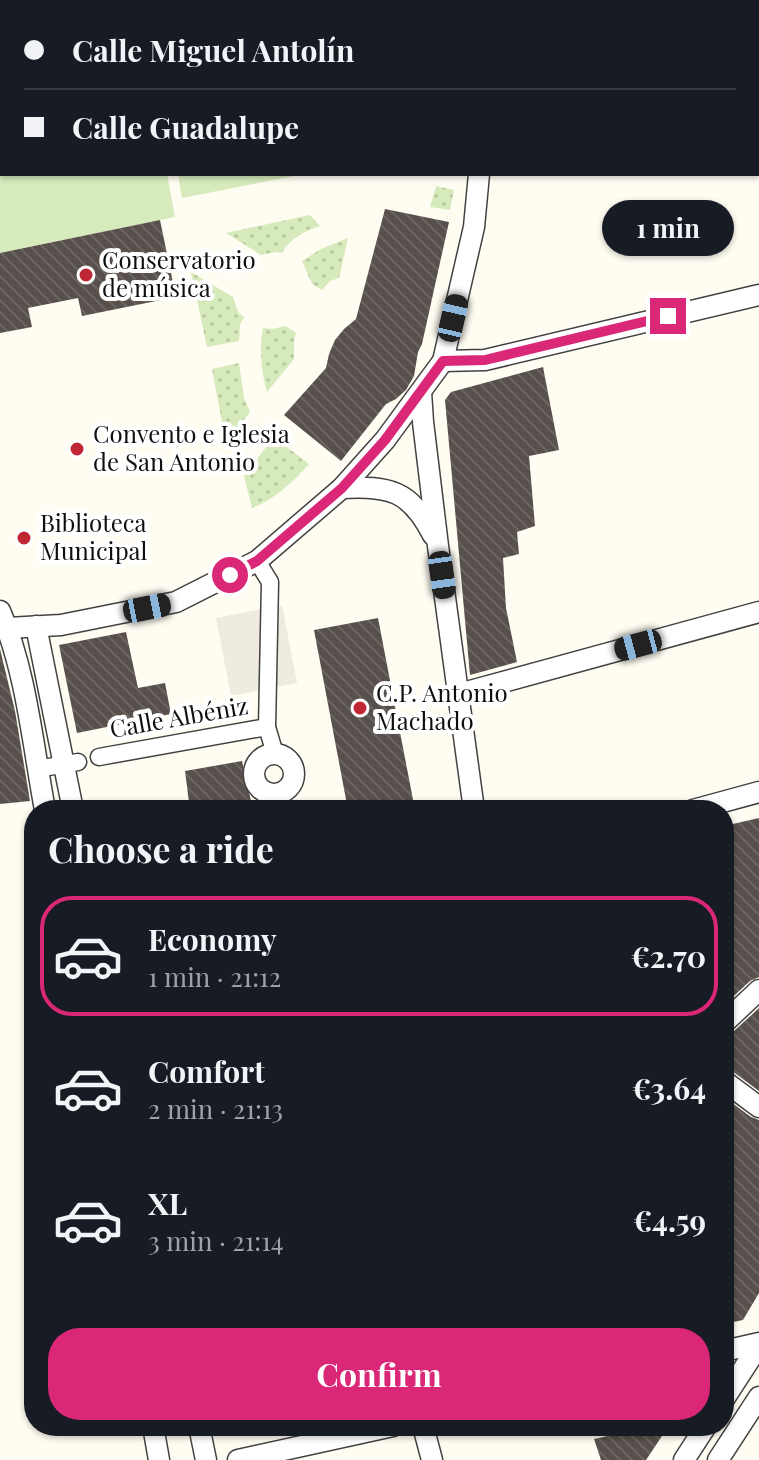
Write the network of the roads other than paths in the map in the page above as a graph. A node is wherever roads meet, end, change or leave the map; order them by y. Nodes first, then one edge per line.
1 (479, 176) edge
2 (759, 295) edge
3 (443, 361) junction
4 (421, 392) junction
5 (342, 488) junction
6 (438, 546) junction
7 (257, 561) junction
8 (759, 612) edge
9 (4, 619) edge
10 (36, 626) junction
11 (459, 694) junction
12 (267, 727) junction
13 (275, 754) junction
14 (99, 757) dead end
15 (71, 763) junction
16 (37, 769) junction
17 (759, 792) edge
18 (43, 800) edge
19 (73, 800) edge
20 (275, 800) edge
21 (279, 800) edge
22 (473, 800) edge
23 (730, 800) edge
24 (759, 990) edge
25 (734, 1014) edge
26 (734, 1088) edge
27 (759, 1107) edge
28 (759, 1344) edge
29 (734, 1349) edge
30 (734, 1383) edge
31 (759, 1397) edge
32 (753, 1422) edge
33 (155, 1436) edge
34 (201, 1436) edge
35 (347, 1436) edge
36 (426, 1436) edge
37 (700, 1436) edge
38 (159, 1460) edge
39 (206, 1460) edge
40 (238, 1460) edge
41 (432, 1460) edge
42 (684, 1460) edge
43 (718, 1460) edge

1 - 3 street
2 - 3 street
3 - 4 street
4 - 5 street
4 - 6 street
5 - 6 street
5 - 7 street
6 - 11 street
7 - 10 street
7 - 12 street
8 - 11 street
9 - 10 street
9 - 16 street
10 - 15 street
11 - 22 street
12 - 13 street
12 - 14 street, Calle Albéniz
13 - 20 street
13 - 21 street
15 - 16 street
15 - 19 street
16 - 18 street
17 - 23 street
24 - 25 street
26 - 27 street
28 - 29 street
28 - 30 street
31 - 32 street
32 - 43 street
33 - 38 street
34 - 39 street
35 - 40 street
36 - 41 street
37 - 42 street

